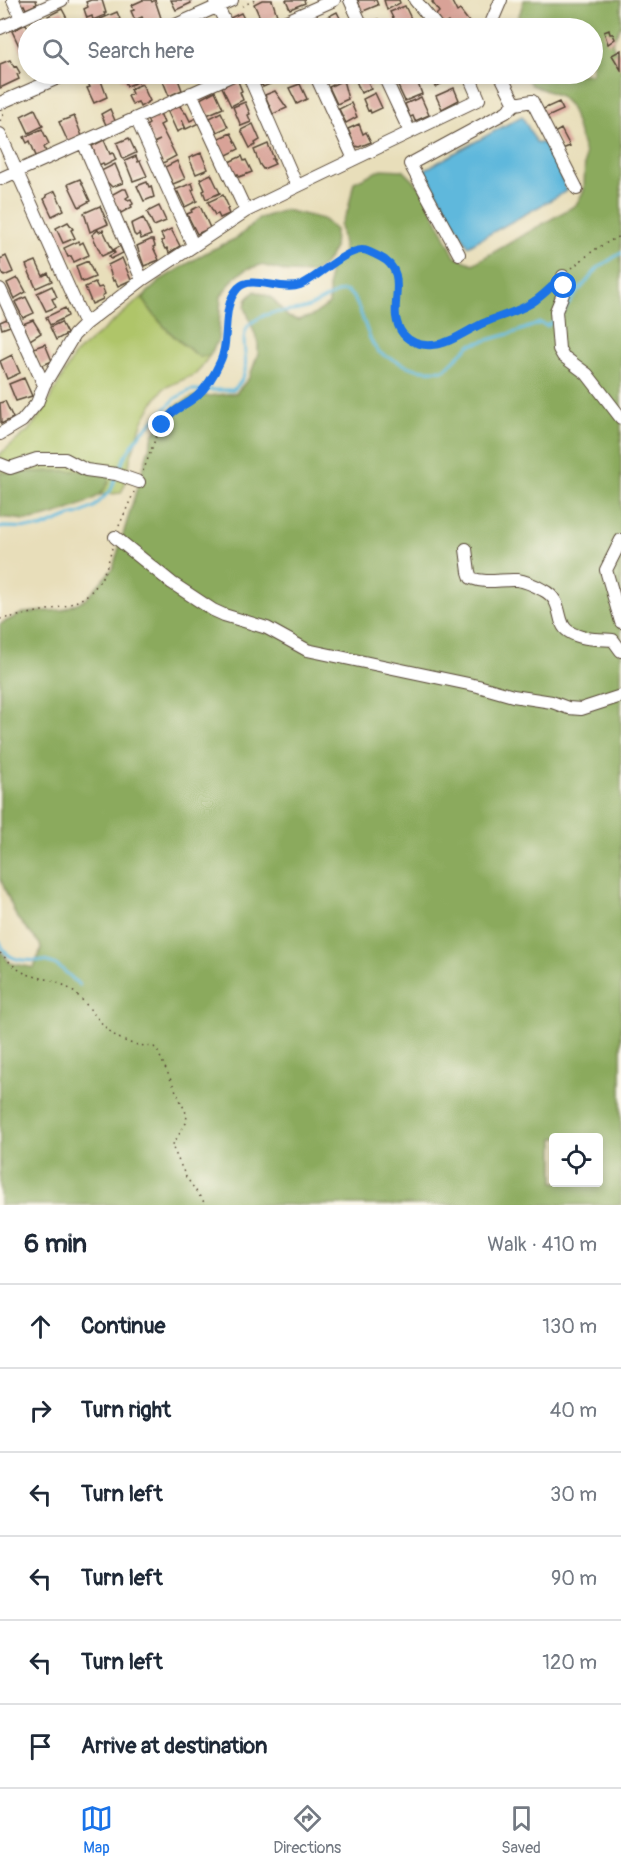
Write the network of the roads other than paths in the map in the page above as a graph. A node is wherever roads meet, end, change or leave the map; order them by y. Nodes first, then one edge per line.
1 (13, 0) edge
2 (62, 0) edge
3 (232, 0) edge
4 (334, 0) edge
5 (350, 0) edge
6 (415, 0) edge
7 (501, 0) edge
8 (216, 3) edge
9 (21, 18) joint
10 (188, 18) edge
11 (223, 18) edge
12 (303, 18) edge
13 (358, 18) edge
14 (430, 18) edge
15 (493, 18) edge
16 (18, 19) edge
17 (0, 28) edge
18 (45, 84) edge
19 (212, 84) edge
20 (252, 84) edge
21 (320, 84) edge
22 (388, 84) edge
23 (472, 84) edge
24 (505, 84) edge
25 (191, 93) junction
26 (0, 104) edge
27 (515, 104) junction
28 (136, 118) junction
29 (410, 132) junction
30 (0, 134) edge
31 (83, 142) junction
32 (354, 159) junction
33 (17, 172) junction
34 (0, 179) edge
35 (297, 186) junction
36 (577, 189) dead end
37 (246, 211) junction
38 (193, 245) junction
39 (459, 254) dead end
40 (563, 276) road end
41 (142, 280) junction
42 (0, 289) edge
43 (85, 324) junction
44 (44, 385) junction
45 (621, 418) edge
46 (0, 434) edge
47 (0, 464) edge
48 (139, 482) road end
49 (115, 537) road end
50 (621, 540) edge
51 (466, 549) dead end
52 (621, 622) edge
53 (621, 651) edge
54 (621, 696) edge

1 - 9 street
2 - 9 street
3 - 8 street
4 - 12 street
5 - 13 street
6 - 14 street
7 - 15 street
8 - 10 street
8 - 11 street
16 - 17 street
18 - 26 street
19 - 25 street
20 - 35 street
21 - 32 street
22 - 29 street
23 - 29 street
24 - 27 street
25 - 28 street
25 - 37 street
27 - 36 street
27 - 39 street
28 - 31 street
28 - 38 street
29 - 32 street
30 - 33 street
31 - 33 street
31 - 41 street
32 - 35 street
33 - 34 street
33 - 43 street
35 - 37 street
37 - 38 street
38 - 41 street
40 - 45 street
41 - 43 street
42 - 44 street
43 - 44 street
44 - 46 street
47 - 48 street
49 - 54 street
50 - 52 street
51 - 53 street

